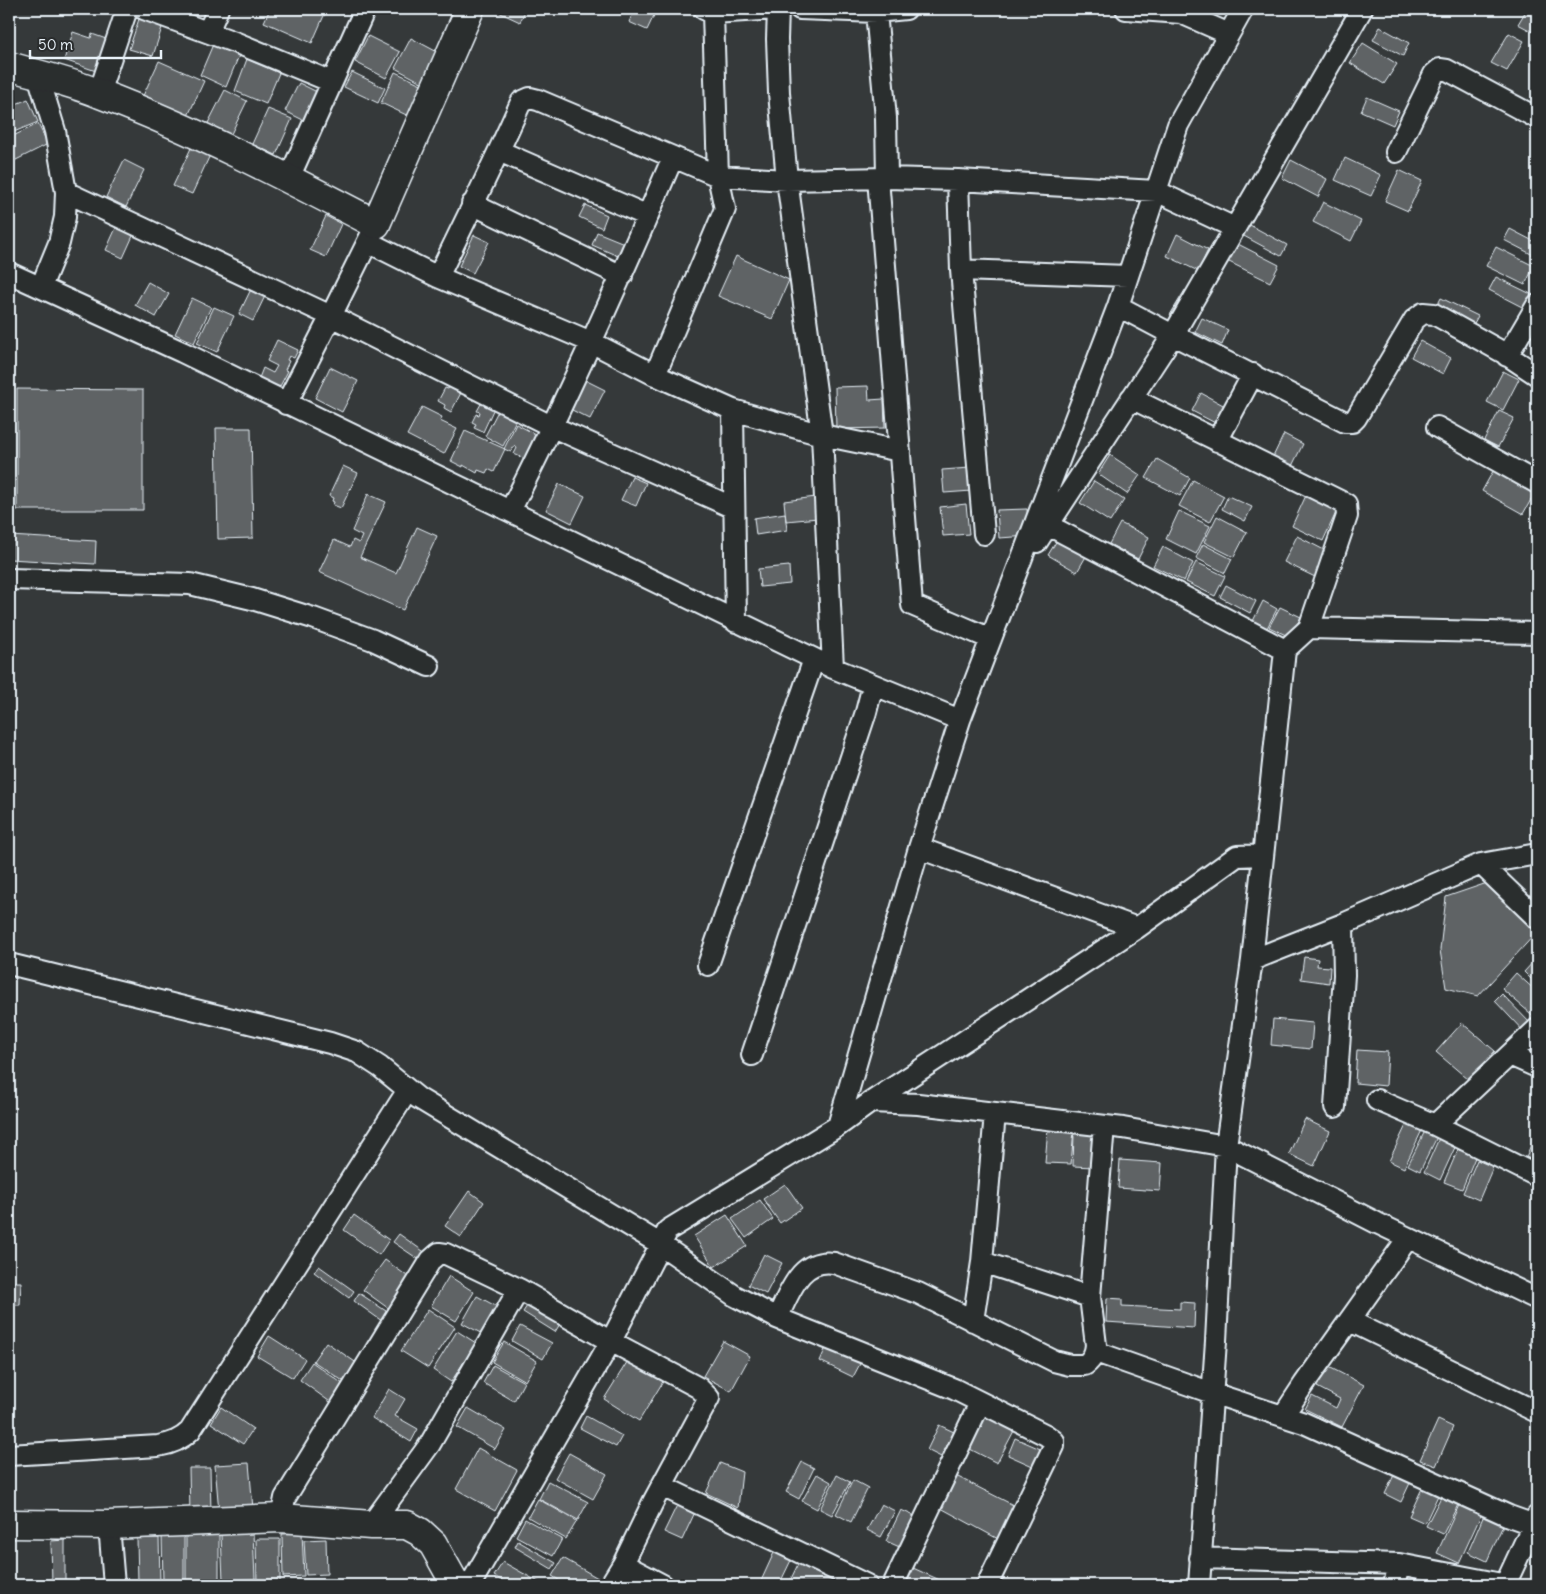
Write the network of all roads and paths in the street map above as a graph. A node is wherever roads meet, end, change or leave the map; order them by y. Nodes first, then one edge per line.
1 (127, 9) edge
2 (144, 9) edge
3 (218, 9) edge
4 (365, 9) edge
5 (470, 9) edge
6 (777, 9) edge
7 (800, 9) edge
8 (906, 9) edge
9 (1126, 9) edge
10 (1243, 9) edge
11 (1362, 9) edge
12 (710, 10) edge
13 (876, 12) junction
14 (208, 32) junction
15 (1229, 34) junction
16 (9, 66) edge
17 (38, 75) junction
18 (332, 82) junction
19 (99, 93) junction
20 (1537, 118) edge
21 (499, 151) junction
22 (1396, 152) dead end
23 (674, 157) junction
24 (718, 176) junction
25 (288, 178) junction
26 (882, 178) junction
27 (787, 180) junction
28 (958, 180) junction
29 (1156, 191) junction
30 (66, 192) junction
31 (472, 204) junction
32 (648, 216) junction
33 (1234, 228) junction
34 (372, 233) junction
35 (961, 270) junction
36 (9, 272) edge
37 (622, 276) junction
38 (1128, 276) junction
39 (438, 277) junction
40 (41, 287) junction
41 (1537, 305) edge
42 (1118, 306) junction
43 (331, 316) junction
44 (1173, 335) junction
45 (591, 342) junction
46 (1507, 356) junction
47 (1253, 374) junction
48 (655, 375) junction
49 (1537, 375) edge
50 (1131, 398) junction
51 (286, 404) junction
52 (733, 410) junction
53 (553, 427) junction
54 (1437, 427) dead end
55 (822, 435) junction
56 (1217, 441) junction
57 (900, 451) junction
58 (1537, 483) edge
59 (734, 508) junction
60 (510, 511) junction
61 (1048, 526) junction
62 (984, 534) dead end
63 (1016, 573) junction
64 (9, 578) edge
65 (736, 622) junction
66 (1309, 628) junction
67 (1537, 633) edge
68 (991, 639) junction
69 (1285, 650) junction
70 (814, 659) junction
71 (430, 666) dead end
72 (833, 668) junction
73 (873, 685) junction
74 (960, 720) junction
75 (919, 848) junction
76 (1537, 854) edge
77 (1263, 855) junction
78 (1481, 864) junction
79 (1537, 918) edge
80 (1343, 924) junction
81 (1137, 928) junction
82 (1252, 960) junction
83 (9, 964) edge
84 (708, 964) dead end
85 (1537, 1029) edge
86 (752, 1055) dead end
87 (1510, 1055) junction
88 (1537, 1068) edge
89 (408, 1090) junction
90 (1377, 1100) dead end
91 (871, 1102) junction
92 (1335, 1107) dead end
93 (995, 1113) junction
94 (1435, 1125) junction
95 (838, 1126) junction
96 (1104, 1126) junction
97 (1226, 1146) junction
98 (1537, 1176) edge
99 (1408, 1238) junction
100 (660, 1244) junction
101 (982, 1262) junction
102 (519, 1288) junction
103 (1090, 1297) junction
104 (1537, 1299) edge
105 (777, 1318) junction
106 (973, 1321) junction
107 (1350, 1321) junction
108 (611, 1341) junction
109 (1096, 1352) junction
110 (1212, 1394) junction
111 (980, 1403) junction
112 (1537, 1412) edge
113 (1283, 1416) junction
114 (9, 1455) edge
115 (662, 1486) junction
116 (281, 1518) junction
117 (1536, 1522) edge
118 (9, 1524) edge
119 (109, 1525) junction
120 (371, 1525) junction
121 (1200, 1558) junction
122 (623, 1564) junction
123 (1400, 1564) junction
124 (114, 1585) edge
125 (456, 1585) edge
126 (470, 1585) edge
127 (610, 1585) edge
128 (663, 1585) edge
129 (867, 1585) edge
130 (893, 1585) edge
131 (987, 1585) edge
132 (1199, 1585) edge
133 (1394, 1585) edge
134 (1506, 1585) edge

1 - 19 street
2 - 14 street
3 - 14 street
4 - 18 street
5 - 34 street
6 - 12 street
6 - 27 street
7 - 13 street
8 - 13 street
9 - 15 street
10 - 15 street
11 - 33 street
12 - 24 street
13 - 26 street
14 - 18 street
15 - 29 street
16 - 17 street
17 - 19 street
17 - 30 street
18 - 25 street
19 - 25 street
20 - 22 street
21 - 23 street
21 - 31 street
21 - 32 street
23 - 24 street
23 - 32 street
24 - 27 street
24 - 48 street
25 - 34 street
26 - 27 street
26 - 28 street
26 - 57 street
27 - 55 street
28 - 29 street
28 - 35 street
29 - 33 street
29 - 38 street
30 - 40 street
30 - 43 street
31 - 37 street
31 - 39 street
32 - 37 street
33 - 44 street
34 - 39 street
34 - 43 street
35 - 38 street
35 - 62 street
36 - 40 street
37 - 45 street
38 - 42 street
39 - 45 street
40 - 51 street
41 - 46 street
42 - 44 street
42 - 63 street
43 - 51 street
43 - 53 street
44 - 47 street
44 - 50 street
45 - 48 street
45 - 53 street
46 - 47 street
46 - 49 street
47 - 56 street
48 - 52 street
50 - 56 street
50 - 61 street
51 - 60 street
52 - 55 street
52 - 59 street
53 - 59 street
53 - 60 street
54 - 58 street
55 - 57 street
55 - 72 street
56 - 66 street
57 - 68 street
59 - 65 street
60 - 65 street
61 - 63 street
61 - 69 street
63 - 68 street
64 - 71 street
65 - 70 street
66 - 67 street
66 - 69 street
68 - 74 street
69 - 77 street
70 - 72 street
70 - 84 street
72 - 73 street
73 - 74 street
73 - 86 street
74 - 75 street
75 - 81 street
75 - 95 street
76 - 78 street
77 - 81 street
77 - 82 street
78 - 79 street
78 - 80 street
80 - 82 street
80 - 92 street
81 - 91 street
82 - 97 street
83 - 89 street
85 - 87 street
87 - 88 street
87 - 94 street
89 - 100 street
89 - 114 street
90 - 94 street
91 - 93 street
91 - 95 street
93 - 96 street
93 - 101 street
94 - 98 street
95 - 100 street
96 - 97 street
96 - 103 street
97 - 99 street
97 - 110 street
99 - 104 street
99 - 107 street
100 - 105 street
100 - 108 street
101 - 103 street
101 - 106 street
102 - 108 street
102 - 116 street
102 - 120 street
103 - 109 street
105 - 106 street
105 - 111 street
106 - 109 street
107 - 112 street
107 - 113 street
108 - 115 street
108 - 126 street
109 - 110 street
110 - 113 street
110 - 121 street
111 - 130 street
111 - 131 street
113 - 117 street
115 - 122 street
115 - 129 street
116 - 119 street
116 - 120 street
117 - 134 street
118 - 119 street
119 - 124 street
120 - 125 street
121 - 123 street
121 - 132 street
122 - 127 street
122 - 128 street
123 - 133 street
123 - 134 street

